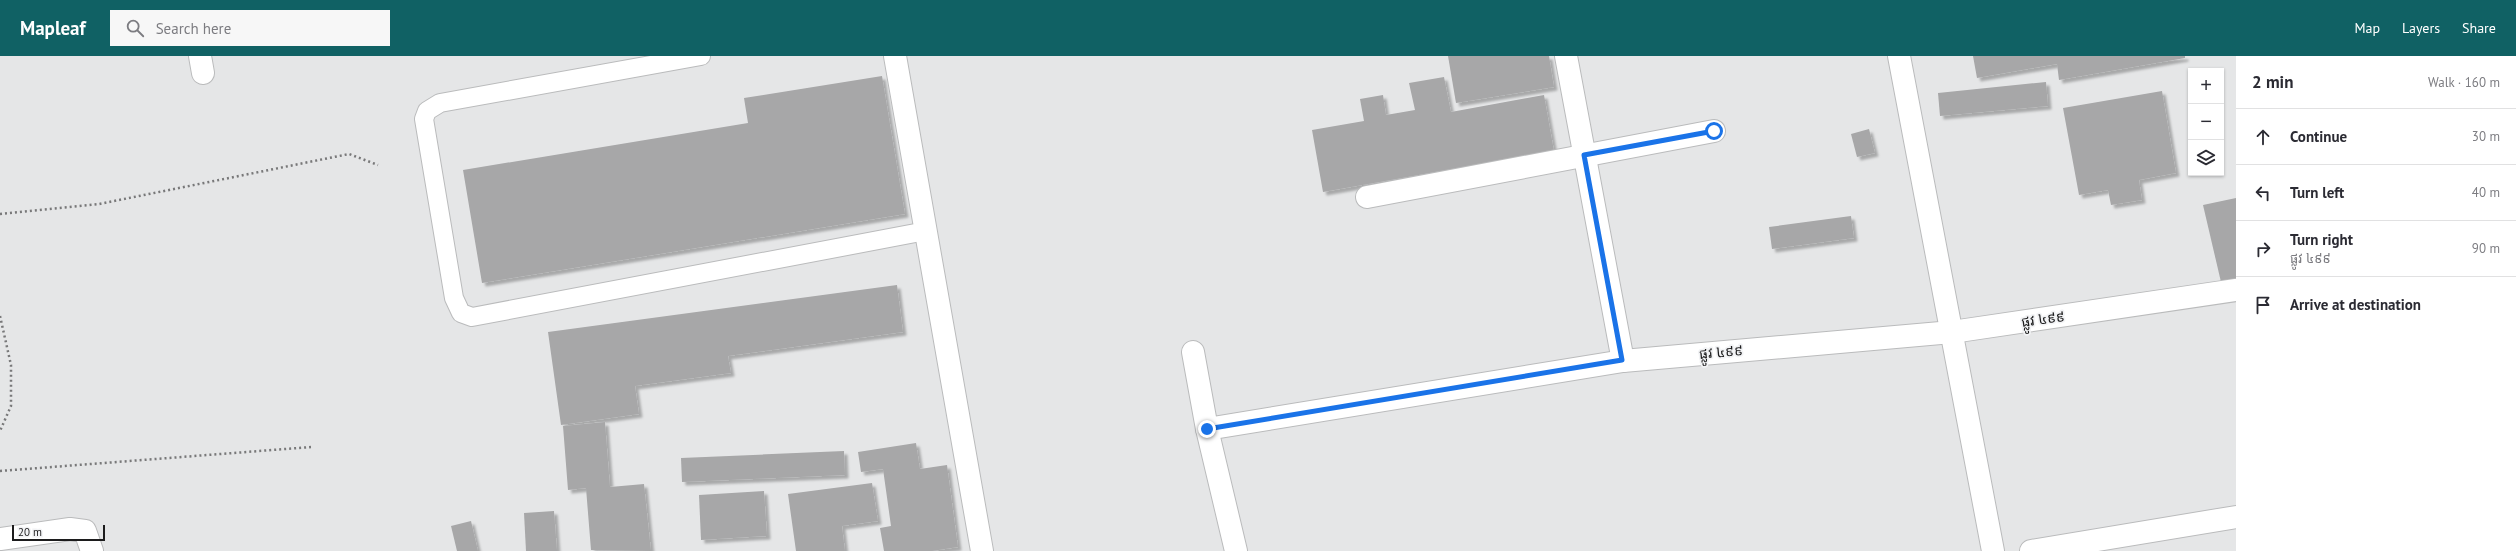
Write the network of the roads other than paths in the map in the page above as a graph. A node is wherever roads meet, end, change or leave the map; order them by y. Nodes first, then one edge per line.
1 (701, 56) edge
2 (895, 56) edge
3 (1566, 56) edge
4 (1899, 56) edge
5 (1714, 131) dead end
6 (1584, 155) junction
7 (1367, 197) dead end
8 (926, 231) junction
9 (2236, 290) edge
10 (1952, 332) junction
11 (1193, 352) dead end
12 (1622, 360) junction
13 (1207, 429) junction
14 (2236, 517) edge
15 (0, 539) edge
16 (92, 551) edge
17 (982, 551) edge
18 (1236, 551) edge
19 (1994, 551) edge
20 (2030, 551) edge

1 - 8 lane
2 - 8 street
3 - 6 street
4 - 10 street
5 - 6 street
6 - 7 street
6 - 12 street
8 - 17 street
9 - 10 street, ផ្លូវ ៤៩៩
10 - 12 street, ផ្លូវ ៤៩៩
10 - 19 street
11 - 13 street
12 - 13 street, ផ្លូវ ៤៩៩
13 - 18 street
14 - 20 street
15 - 16 street

